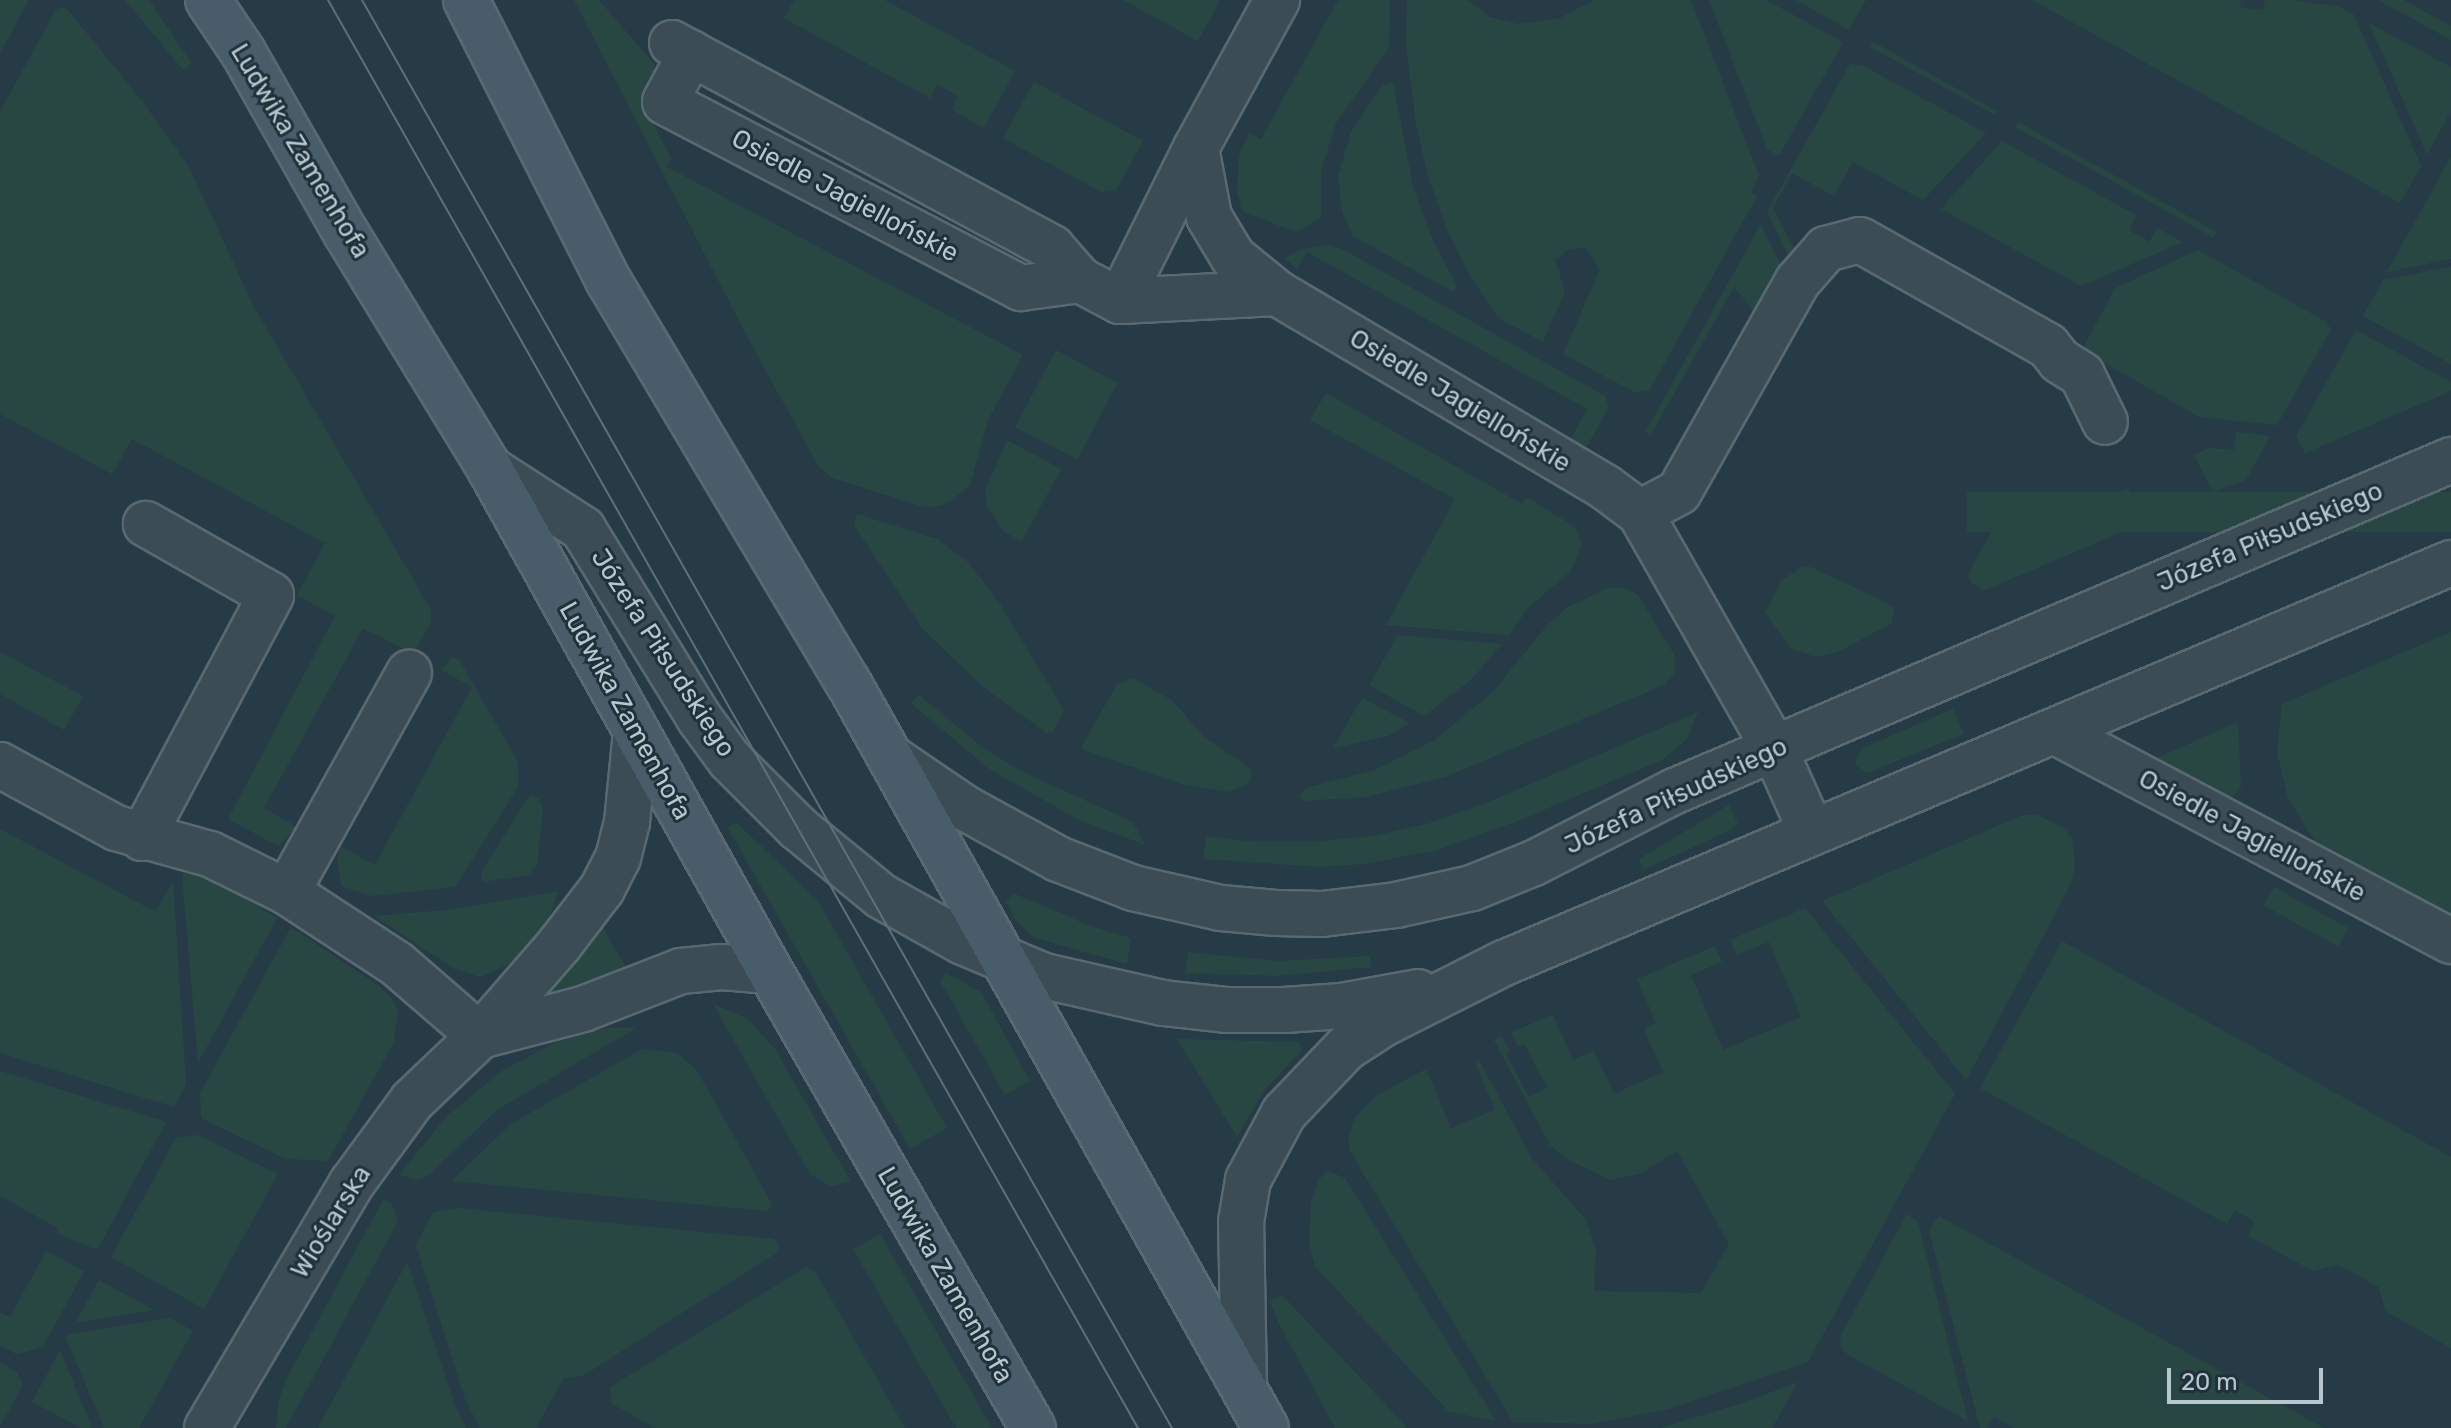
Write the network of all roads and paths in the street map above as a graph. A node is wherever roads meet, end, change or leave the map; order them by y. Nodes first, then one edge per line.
1 (208, 0) edge
2 (466, 0) edge
3 (1277, 0) edge
4 (681, 48) dead end
5 (1196, 148) junction
6 (1277, 293) junction
7 (1120, 301) junction
8 (2105, 422) dead end
9 (2451, 460) edge
10 (490, 469) junction
11 (1640, 513) junction
12 (146, 524) dead end
13 (2451, 563) edge
14 (409, 673) dead end
15 (2054, 731) junction
16 (636, 732) junction
17 (1774, 748) junction
18 (890, 757) junction
19 (0, 765) edge
20 (1812, 833) junction
21 (142, 838) junction
22 (287, 892) junction
23 (2451, 941) edge
24 (1003, 961) junction
25 (770, 971) junction
26 (1456, 985) junction
27 (480, 1036) junction
28 (1244, 1387) junction
29 (207, 1428) edge
30 (1033, 1428) edge
31 (1266, 1428) edge

1 - 10 main road, Ludwika Zamenhofa
2 - 18 main road
3 - 5 street
4 - 7 street, Osiedle Jagiellońskie
5 - 6 street, Osiedle Jagiellońskie
5 - 7 street
6 - 7 street
6 - 11 street, Osiedle Jagiellońskie
8 - 11 street
9 - 17 street, Józefa Piłsudskiego
10 - 16 main road, Ludwika Zamenhofa
10 - 24 street, Józefa Piłsudskiego
11 - 17 street, Osiedle Jagiellońskie
12 - 21 street
13 - 15 street, Józefa Piłsudskiego
14 - 22 street
15 - 20 street, Józefa Piłsudskiego
15 - 23 street, Osiedle Jagiellońskie
16 - 25 main road, Ludwika Zamenhofa
16 - 27 street, Wioślarska
17 - 18 street, Józefa Piłsudskiego
17 - 20 street, Osiedle Jagiellońskie
18 - 24 main road
19 - 21 street
20 - 26 street, Józefa Piłsudskiego
21 - 22 street
22 - 27 street
24 - 26 street, Józefa Piłsudskiego
24 - 28 main road
25 - 27 street, Wioślarska
25 - 30 main road, Ludwika Zamenhofa
26 - 28 street, Józefa Piłsudskiego
27 - 29 street, Wioślarska
28 - 31 main road

